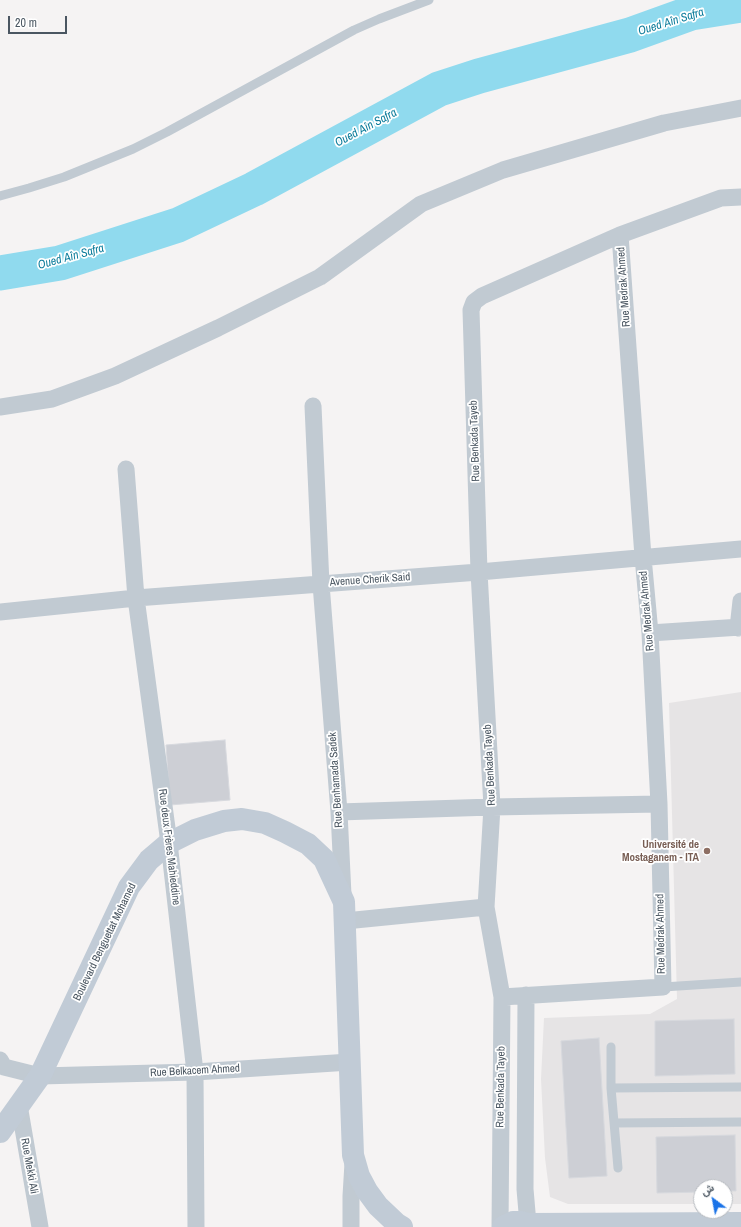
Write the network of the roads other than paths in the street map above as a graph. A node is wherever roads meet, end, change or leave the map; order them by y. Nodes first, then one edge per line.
1 (429, 0) edge
2 (741, 108) edge
3 (0, 196) edge
4 (741, 197) edge
5 (620, 235) junction
6 (313, 406) dead end
7 (0, 407) edge
8 (126, 469) dead end
9 (741, 549) edge
10 (643, 557) junction
11 (479, 572) junction
12 (322, 584) junction
13 (136, 598) junction
14 (741, 600) edge
15 (0, 612) edge
16 (740, 628) edge
17 (650, 633) junction
18 (659, 804) junction
19 (492, 807) junction
20 (339, 812) junction
21 (169, 843) junction
22 (486, 907) junction
23 (344, 911) junction
24 (741, 982) edge
25 (663, 987) junction
26 (526, 995) junction
27 (502, 997) junction
28 (611, 1047) dead end
29 (0, 1060) edge
30 (350, 1062) junction
31 (195, 1072) junction
32 (40, 1076) junction
33 (741, 1087) edge
34 (611, 1088) junction
35 (19, 1105) junction
36 (741, 1122) edge
37 (614, 1123) junction
38 (0, 1132) edge
39 (353, 1155) junction
40 (618, 1168) dead end
41 (741, 1223) edge
42 (531, 1225) edge
43 (40, 1227) edge
44 (196, 1227) edge
45 (351, 1227) edge
46 (402, 1227) edge
47 (500, 1227) edge
48 (503, 1227) edge

1 - 3 lane
2 - 7 street
4 - 5 street
5 - 10 street, Rue Medrak Ahmed
5 - 11 street, Rue Benkada Tayeb
6 - 12 street, Rue Benhamada Sadek
8 - 13 street, Rue deux Frères Mahieddine
9 - 10 street, Avenue Cherik Said
10 - 11 street, Avenue Cherik Said
10 - 17 street, Rue Medrak Ahmed
11 - 12 street, Avenue Cherik Said
11 - 19 street, Rue Benkada Tayeb
12 - 13 street, Avenue Cherik Said
12 - 20 street, Rue Benhamada Sadek
13 - 15 street, Avenue Cherik Said
13 - 21 street, Rue deux Frères Mahieddine
14 - 16 street
16 - 17 street
17 - 18 street, Rue Medrak Ahmed
18 - 19 street
18 - 25 street, Rue Medrak Ahmed
19 - 20 street
19 - 22 street, Rue Benkada Tayeb
20 - 23 street, Rue Benhamada Sadek
21 - 23 main road, Boulevard Benguettat Mohamed
21 - 31 street, Rue deux Frères Mahieddine
21 - 32 main road, Boulevard Benguettat Mohamed
22 - 23 street
22 - 27 street, Rue Benkada Tayeb
23 - 30 main road, Rue Benhamada Sadek
24 - 25 lane
25 - 26 street
26 - 27 street
26 - 42 street
27 - 47 street, Rue Benkada Tayeb
28 - 34 lane
29 - 32 street
30 - 31 street, Rue Belkacem Ahmed
30 - 39 main road, Rue Benhamada Sadek
31 - 32 street, Rue Belkacem Ahmed
31 - 44 street, Rue deux Frères Mahieddine
32 - 35 main road, Boulevard Benguettat Mohamed
33 - 34 lane
34 - 37 lane
35 - 38 main road, Boulevard Benguettat Mohamed
35 - 43 street, Rue Mekki Ali
36 - 37 lane
37 - 40 lane
39 - 45 street, Rue Benhamada Sadek
39 - 46 main road, Rue Benhamada Sadek
41 - 42 main road
42 - 48 main road

